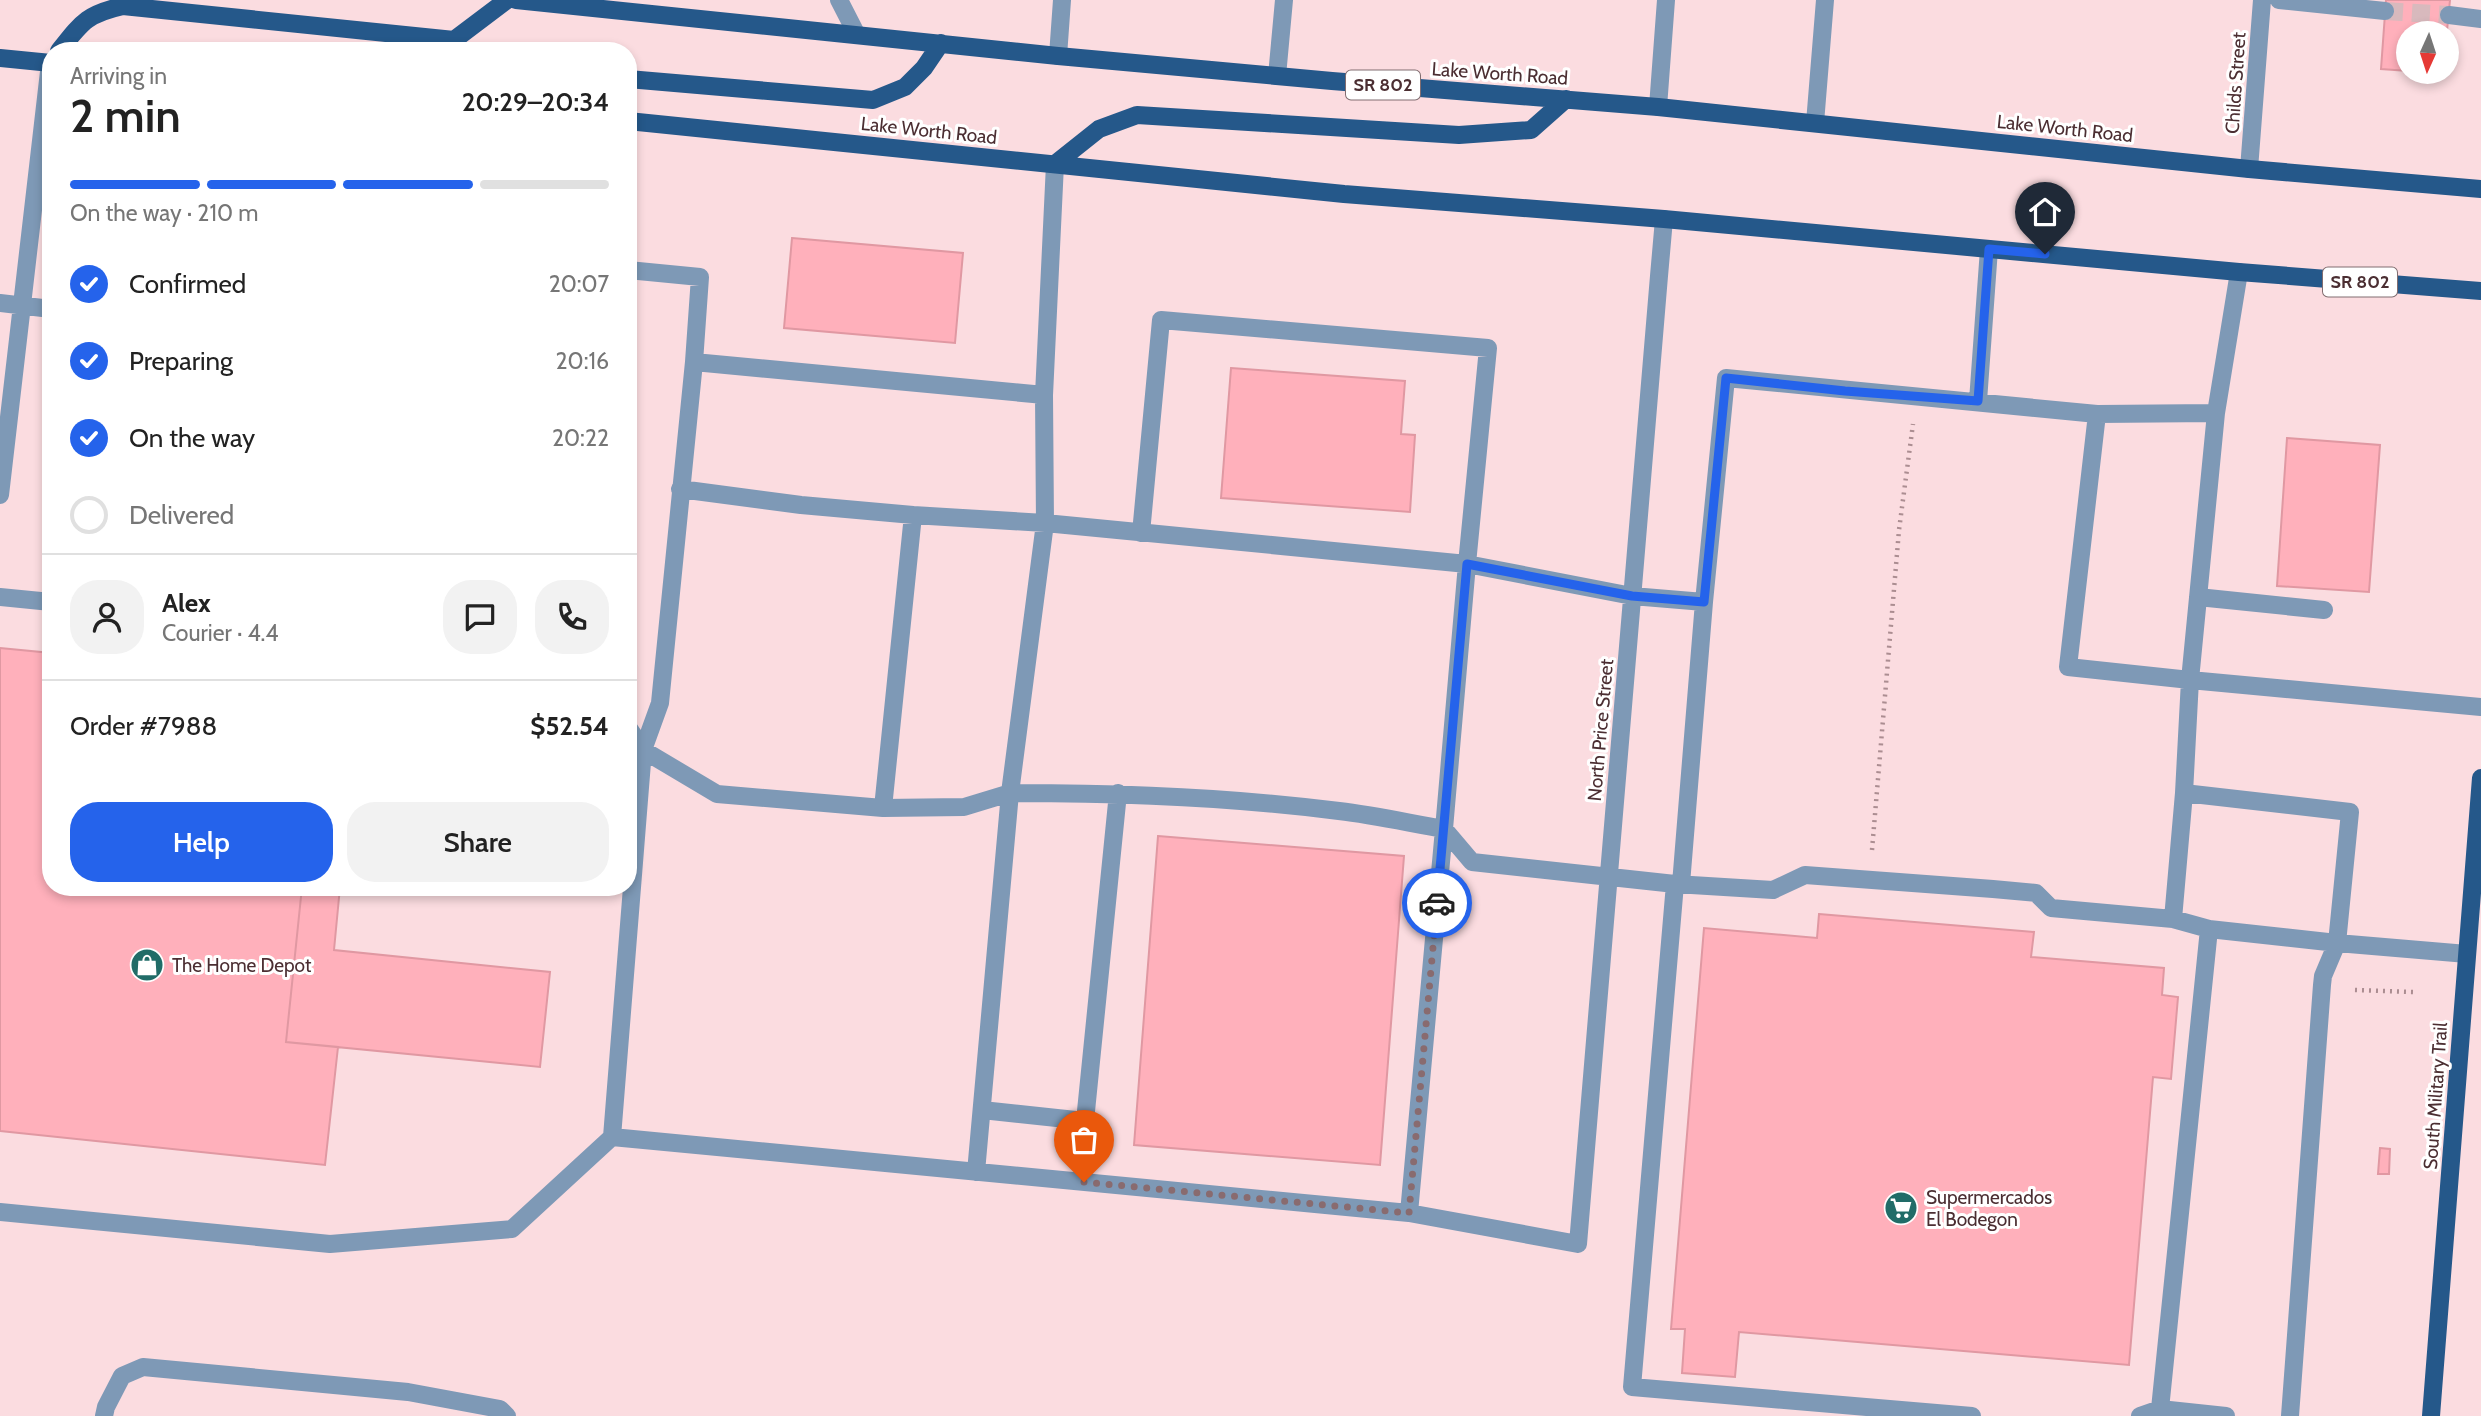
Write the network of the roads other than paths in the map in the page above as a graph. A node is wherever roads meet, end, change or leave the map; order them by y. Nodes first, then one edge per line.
1 (507, 0) edge
2 (516, 0) edge
3 (839, 0) edge
4 (1062, 0) edge
5 (1284, 0) edge
6 (1666, 0) edge
7 (1825, 0) edge
8 (2262, 0) edge
9 (2279, 0) edge
10 (2385, 11) tunnel mouth
11 (2449, 15) tunnel mouth
12 (2481, 19) edge
13 (857, 35) junction
14 (66, 42) edge
15 (941, 43) junction
16 (1058, 56) junction
17 (0, 58) edge
18 (42, 59) edge
19 (1277, 76) junction
20 (637, 80) edge
21 (1566, 99) junction
22 (1658, 107) junction
23 (637, 122) edge
24 (1815, 123) junction
25 (42, 147) edge
26 (1055, 164) junction
27 (2249, 169) junction
28 (2481, 189) edge
29 (1664, 219) junction
30 (1989, 249) junction
31 (637, 271) edge
32 (2239, 272) junction
33 (2481, 292) edge
34 (0, 303) edge
35 (22, 306) junction
36 (42, 308) edge
37 (694, 362) junction
38 (1044, 395) junction
39 (1978, 401) junction
40 (2216, 412) junction
41 (2097, 414) junction
42 (680, 489) junction
43 (0, 495) edge
44 (913, 515) junction
45 (1045, 523) junction
46 (1141, 533) junction
47 (1467, 564) junction
48 (1632, 596) junction
49 (0, 597) edge
50 (2198, 597) junction
51 (42, 601) edge
52 (1704, 602) junction
53 (2324, 610) dead end
54 (2190, 680) junction
55 (2481, 707) edge
56 (637, 741) edge
57 (643, 750) junction
58 (2481, 778) edge
59 (1010, 793) junction
60 (1118, 793) junction
61 (2184, 793) junction
62 (883, 808) junction
63 (637, 825) edge
64 (1444, 829) junction
65 (1609, 877) junction
66 (1678, 884) junction
67 (631, 896) edge
68 (2173, 919) junction
69 (2209, 929) junction
70 (2337, 943) junction
71 (2467, 954) junction
72 (982, 1110) junction
73 (612, 1137) junction
74 (976, 1172) junction
75 (0, 1212) edge
76 (1409, 1213) junction
77 (2160, 1409) junction
78 (104, 1416) edge
79 (506, 1416) edge
80 (1972, 1416) edge
81 (2140, 1416) edge
82 (2226, 1416) edge
83 (2290, 1416) edge
84 (2431, 1416) edge

1 - 14 main road
2 - 13 main road, Lake Worth Road / SR 802
3 - 13 street
4 - 16 street
5 - 19 street
6 - 22 street
7 - 24 street
8 - 27 street, Childs Street
9 - 10 street
11 - 12 street
13 - 15 main road, Lake Worth Road / SR 802
15 - 16 main road, Lake Worth Road / SR 802
15 - 20 main road
16 - 19 main road, Lake Worth Road / SR 802
17 - 18 main road
19 - 21 main road, Lake Worth Road / SR 802
21 - 22 main road, Lake Worth Road / SR 802
21 - 26 main road
22 - 24 main road, Lake Worth Road / SR 802
23 - 26 main road, Lake Worth Road / SR 802
24 - 27 main road, Lake Worth Road / SR 802
25 - 35 street
26 - 29 main road, Lake Worth Road / SR 802
26 - 38 street
27 - 28 main road, Lake Worth Road / SR 802
29 - 30 main road, Lake Worth Road / SR 802
29 - 48 street, North Price Street
30 - 32 main road, Lake Worth Road / SR 802
30 - 39 street
31 - 37 street
32 - 33 main road, Lake Worth Road / SR 802
32 - 40 street
34 - 35 street
35 - 36 street
35 - 43 street
37 - 38 street
37 - 42 street
38 - 45 street
39 - 41 street
39 - 52 street
40 - 41 street
40 - 50 street
41 - 54 street
42 - 44 street
42 - 57 street
44 - 45 street
44 - 62 street
45 - 46 street
45 - 59 street
46 - 47 street
46 - 47 street
47 - 48 street
47 - 64 street
48 - 52 street
48 - 65 street, North Price Street
49 - 51 street
50 - 53 street
50 - 54 street
52 - 66 street
54 - 55 street
54 - 61 street
56 - 57 street
57 - 62 street
57 - 63 street
58 - 71 main road, South Military Trail
59 - 60 street
59 - 62 street
59 - 72 street
60 - 64 street
60 - 72 street
61 - 68 street
61 - 70 street
64 - 65 street
64 - 76 street
65 - 66 street
65 - 76 street, North Price Street
66 - 68 street
66 - 80 street
67 - 73 street
68 - 69 street
69 - 70 street
69 - 77 street
70 - 71 street
70 - 83 street
71 - 84 main road, South Military Trail
72 - 74 street
73 - 74 street
73 - 75 street
74 - 76 street
77 - 81 street
77 - 82 street
78 - 79 street

